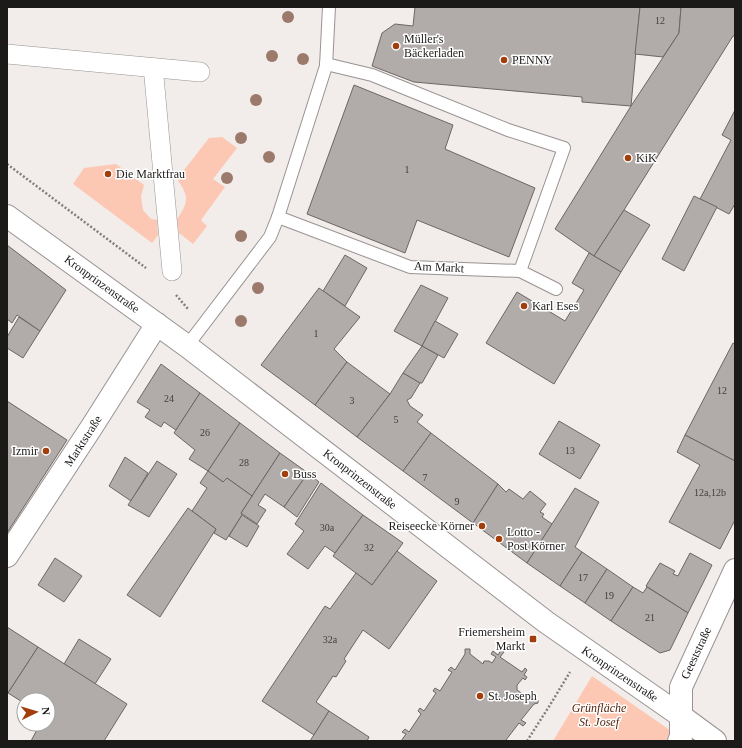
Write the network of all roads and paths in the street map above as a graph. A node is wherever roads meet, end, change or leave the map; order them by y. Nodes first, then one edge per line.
1 (329, 7) edge
2 (7, 54) edge
3 (326, 64) junction
4 (154, 68) junction
5 (200, 72) dead end
6 (7, 216) edge
7 (278, 217) junction
8 (172, 271) dead end
9 (520, 271) junction
10 (556, 289) dead end
11 (157, 324) junction
12 (187, 346) junction
13 (7, 556) edge
14 (735, 570) edge
15 (583, 649) junction
16 (681, 716) junction
17 (527, 741) edge
18 (679, 741) edge
19 (715, 741) edge

1 - 3 lane
2 - 4 street
3 - 7 lane
3 - 9 lane
4 - 5 street
4 - 8 street
6 - 11 street, Kronprinzenstraße
7 - 9 lane, Am Markt
7 - 12 lane
9 - 10 lane, Am Markt
11 - 12 street, Kronprinzenstraße
11 - 13 street, Marktstraße
12 - 15 street, Kronprinzenstraße
14 - 16 street, Geeststraße
15 - 16 street, Kronprinzenstraße
15 - 17 path
16 - 18 street, Geeststraße
16 - 19 street, Kronprinzenstraße

